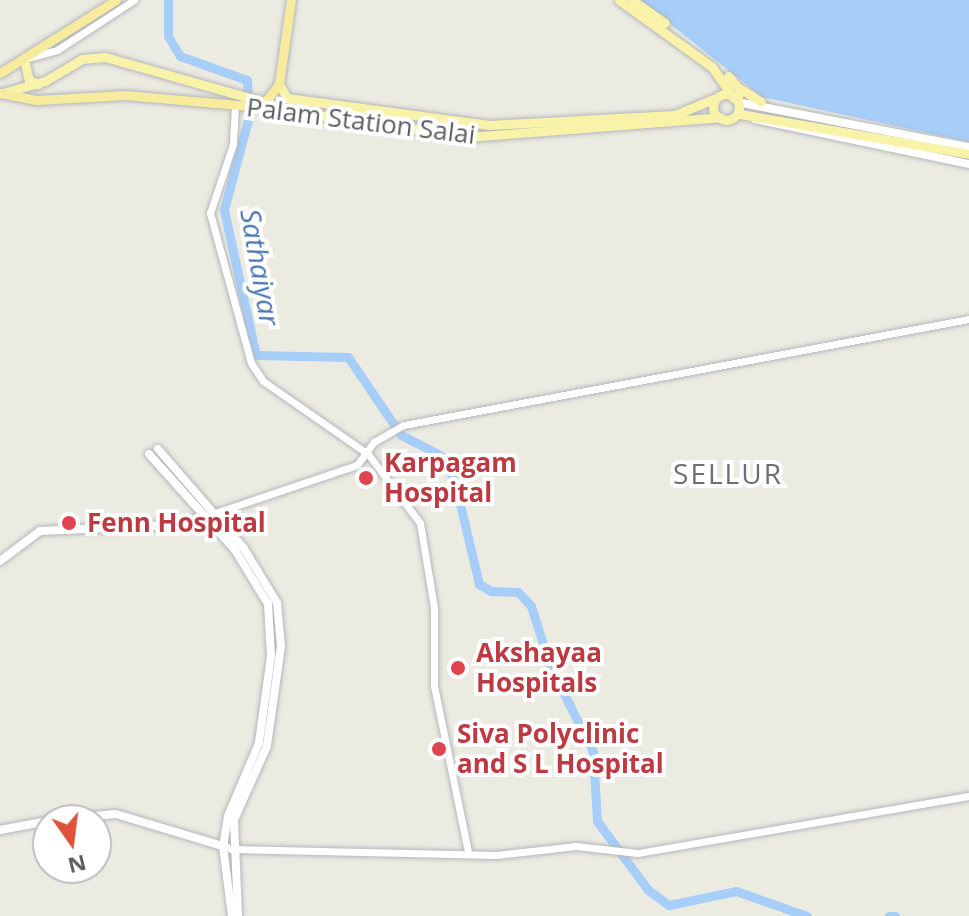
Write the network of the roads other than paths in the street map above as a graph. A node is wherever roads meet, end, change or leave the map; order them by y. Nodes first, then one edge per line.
1 (116, 0) edge
2 (134, 0) edge
3 (291, 0) edge
4 (619, 0) edge
5 (632, 0) edge
6 (24, 59) junction
7 (0, 73) edge
8 (720, 76) junction
9 (38, 84) junction
10 (279, 84) junction
11 (739, 88) junction
12 (1, 94) edge
13 (715, 98) junction
14 (738, 100) junction
15 (761, 102) junction
16 (239, 103) junction
17 (264, 104) junction
18 (744, 114) junction
19 (772, 115) junction
20 (720, 117) junction
21 (969, 147) edge
22 (969, 154) edge
23 (969, 164) edge
24 (969, 319) edge
25 (158, 449) dead end
26 (149, 454) dead end
27 (368, 454) junction
28 (211, 515) junction
29 (0, 561) edge
30 (969, 796) edge
31 (112, 814) edge
32 (32, 824) edge
33 (0, 830) edge
34 (227, 847) junction
35 (468, 852) junction
36 (232, 916) edge
37 (238, 916) edge

1 - 6 highway
2 - 6 street
3 - 10 highway
4 - 8 main road
5 - 11 main road
6 - 7 highway
6 - 9 main road
8 - 13 main road
8 - 14 main road
9 - 12 main road
9 - 16 main road
10 - 13 main road, Palam Station Salai
10 - 17 highway
11 - 14 main road
11 - 15 main road
12 - 16 highway, Palam Station Salai
13 - 14 main road
13 - 20 main road
14 - 15 main road
14 - 18 main road
14 - 19 main road
15 - 21 main road
16 - 17 highway, Palam Station Salai
16 - 27 street
17 - 20 main road, Palam Station Salai
18 - 19 main road
18 - 20 main road, Palam Station Salai
18 - 23 main road
19 - 22 main road
24 - 27 street
25 - 28 main road
26 - 28 main road
27 - 28 street
27 - 35 street
28 - 29 main road
28 - 34 main road
30 - 35 street
31 - 34 main road
32 - 33 main road
34 - 35 street
34 - 36 main road
34 - 37 main road

